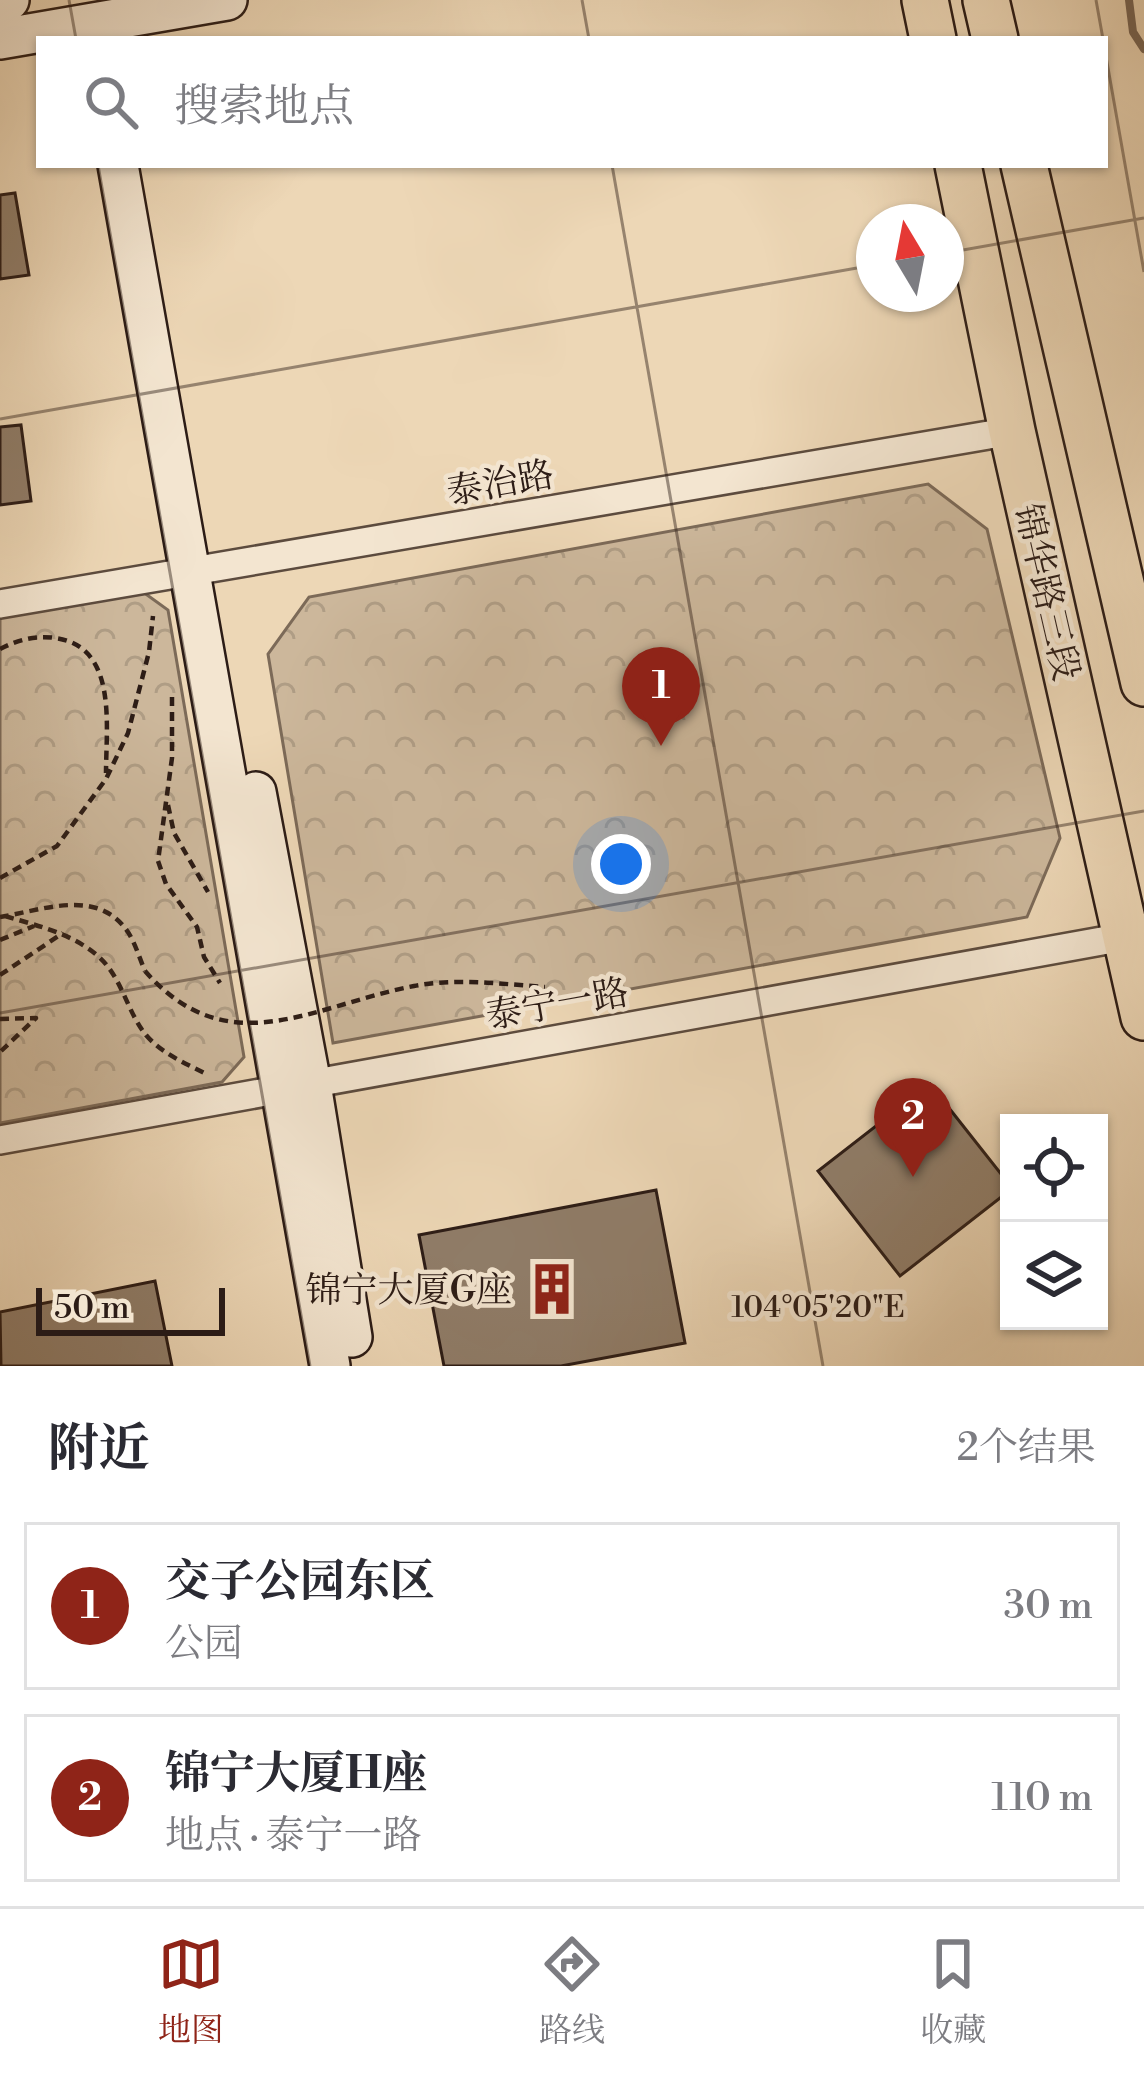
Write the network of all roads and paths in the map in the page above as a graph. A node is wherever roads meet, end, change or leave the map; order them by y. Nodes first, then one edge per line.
1 (9, 0) edge
2 (227, 0) edge
3 (925, 0) edge
4 (986, 0) edge
5 (0, 2) edge
6 (107, 20) edge
7 (932, 36) edge
8 (994, 36) edge
9 (0, 39) edge
10 (119, 168) edge
11 (146, 168) edge
12 (959, 168) edge
13 (1025, 168) edge
14 (1012, 431) junction
15 (202, 570) junction
16 (0, 604) edge
17 (153, 616) dead end
18 (0, 649) edge
19 (1144, 683) edge
20 (172, 697) dead end
21 (106, 778) junction
22 (167, 802) junction
23 (0, 878) edge
24 (208, 892) dead end
25 (2, 917) edge
26 (36, 926) junction
27 (64, 933) junction
28 (1135, 935) edge
29 (0, 940) edge
30 (0, 976) edge
31 (220, 983) dead end
32 (545, 988) dead end
33 (1144, 1017) edge
34 (0, 1019) edge
35 (0, 1052) edge
36 (212, 1077) dead end
37 (296, 1086) junction
38 (0, 1140) edge
39 (330, 1366) edge
40 (357, 1366) edge

1 - 5 street
2 - 6 street
3 - 7 main road
4 - 8 main road
6 - 9 street
10 - 15 street
11 - 15 street
12 - 14 main road, 锦华路三段
13 - 19 main road, 锦华路三段
14 - 15 street, 泰治路
14 - 28 main road, 锦华路三段
15 - 16 street, 泰治路
15 - 37 street
17 - 21 path
18 - 21 path
20 - 22 path
21 - 23 path
22 - 24 path
22 - 31 path
25 - 26 path
25 - 32 path, bridge
26 - 27 path
26 - 29 path
27 - 30 path
27 - 36 path
28 - 33 main road, 锦华路三段
28 - 37 street, 泰宁一路
34 - 35 path
37 - 38 street, 泰宁一路
37 - 39 street
37 - 40 street

